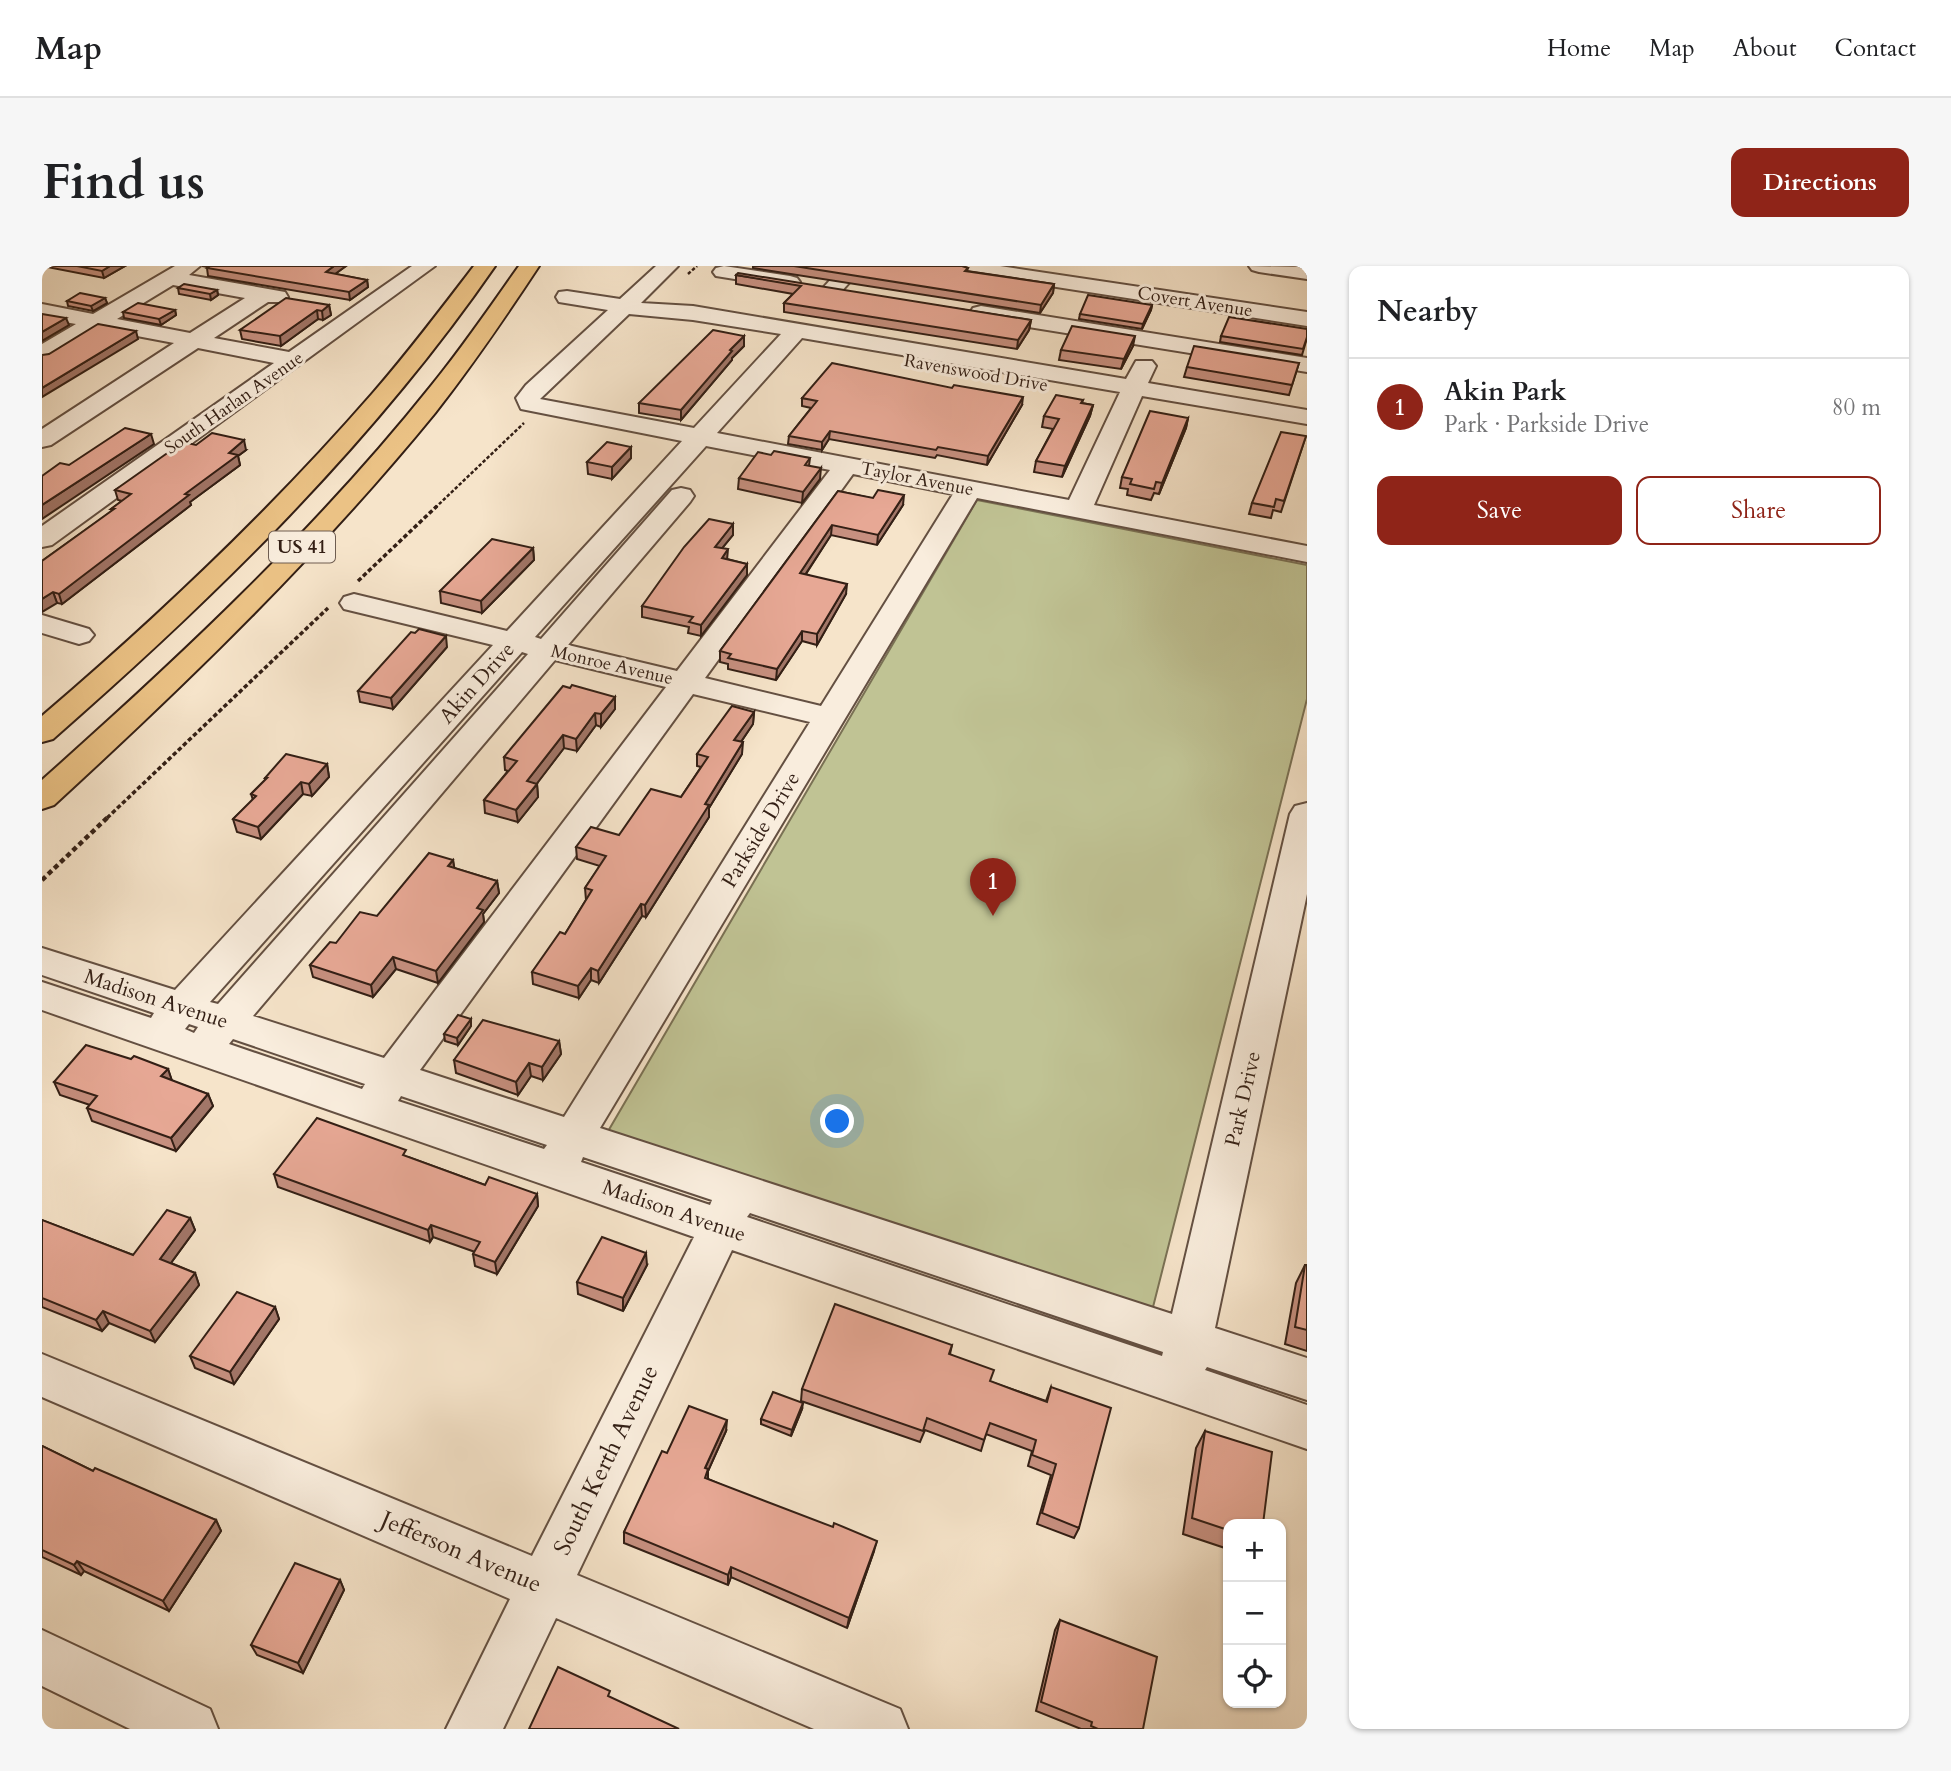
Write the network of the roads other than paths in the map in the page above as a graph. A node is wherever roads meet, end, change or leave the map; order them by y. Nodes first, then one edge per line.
1 (190, 266) edge
2 (485, 266) edge
3 (529, 266) edge
4 (660, 266) edge
5 (667, 266) edge
6 (854, 266) edge
7 (959, 266) edge
8 (1259, 266) edge
9 (390, 268) dead end
10 (420, 269) edge
11 (1302, 270) edge
12 (170, 278) junction
13 (716, 278) edge
14 (833, 289) junction
15 (859, 293) edge
16 (264, 295) junction
17 (567, 297) dead end
18 (1177, 299) junction
19 (301, 301) edge
20 (623, 306) junction
21 (337, 307) dead end
22 (964, 310) edge
23 (42, 311) edge
24 (361, 312) junction
25 (674, 315) junction
26 (1307, 318) edge
27 (97, 321) junction
28 (804, 338) junction
29 (195, 340) junction
30 (1157, 341) junction
31 (42, 354) edge
32 (294, 360) junction
33 (1307, 365) edge
34 (1131, 393) junction
35 (1307, 417) edge
36 (1307, 430) edge
37 (42, 440) edge
38 (713, 440) junction
39 (846, 466) junction
40 (969, 489) junction
41 (1078, 510) junction
42 (42, 539) edge
43 (1307, 554) edge
44 (350, 595) road end
45 (42, 624) edge
46 (79, 635) dead end
47 (514, 642) junction
48 (548, 650) junction
49 (685, 683) junction
50 (829, 717) junction
51 (42, 732) edge
52 (42, 798) edge
53 (1307, 814) edge
54 (1292, 952) edge
55 (42, 961) edge
56 (42, 996) edge
57 (170, 1021) junction
58 (213, 1036) junction
59 (382, 1092) junction
60 (563, 1153) junction
61 (730, 1210) junction
62 (1189, 1341) junction
63 (42, 1375) edge
64 (1307, 1380) edge
65 (1180, 1383) junction
66 (1307, 1427) edge
67 (544, 1587) junction
68 (42, 1657) edge
69 (190, 1729) edge
70 (474, 1729) edge
71 (880, 1729) edge

1 - 12 street
2 - 51 highway, US 41
3 - 52 highway, US 41
4 - 5 street
5 - 20 street
6 - 14 street
7 - 18 street, Covert Avenue
8 - 11 street
9 - 10 street
10 - 24 street, South Harlan Avenue
12 - 16 street
12 - 27 street
13 - 14 street
13 - 25 street
14 - 15 street
16 - 19 street
16 - 29 street
17 - 20 street, Ravenswood Drive
18 - 26 street, Covert Avenue
18 - 30 street
20 - 25 street, Ravenswood Drive
20 - 38 street, Taylor Avenue
21 - 24 street
22 - 30 street
23 - 27 street
24 - 32 street, South Harlan Avenue
25 - 28 street, Ravenswood Drive
27 - 29 street
27 - 31 street
28 - 34 street, Ravenswood Drive
28 - 38 street, Akin Drive
29 - 32 street
29 - 37 street
30 - 33 street
30 - 34 street
32 - 42 street, South Harlan Avenue
34 - 35 street, Ravenswood Drive
34 - 36 street, Ravenswood Drive
34 - 41 street
38 - 39 street, Taylor Avenue
38 - 47 street, Akin Drive
38 - 48 street, Akin Drive
39 - 40 street, Taylor Avenue
39 - 49 street
40 - 41 street, Taylor Avenue
40 - 50 street, Parkside Drive
41 - 43 street, Taylor Avenue
44 - 47 street, Monroe Avenue
45 - 46 street
47 - 48 street, Monroe Avenue
47 - 57 street, Akin Drive
48 - 49 street, Monroe Avenue
48 - 58 street, Akin Drive
49 - 50 street, Monroe Avenue
49 - 59 street
50 - 60 street, Parkside Drive
53 - 54 street, Park Drive
54 - 62 street, Park Drive
55 - 57 street, Madison Avenue
56 - 57 street, Madison Avenue
57 - 58 street, Madison Avenue
58 - 59 street, Madison Avenue
59 - 60 street, Madison Avenue
60 - 61 street, Madison Avenue
61 - 62 street, Madison Avenue
61 - 65 street, Madison Avenue
61 - 67 street, South Kerth Avenue
62 - 64 street, Madison Avenue
62 - 65 street, Park Drive
63 - 67 street, Jefferson Avenue
65 - 66 street, Madison Avenue
67 - 70 street, South Kerth Avenue
67 - 71 street, Jefferson Avenue
68 - 69 street

